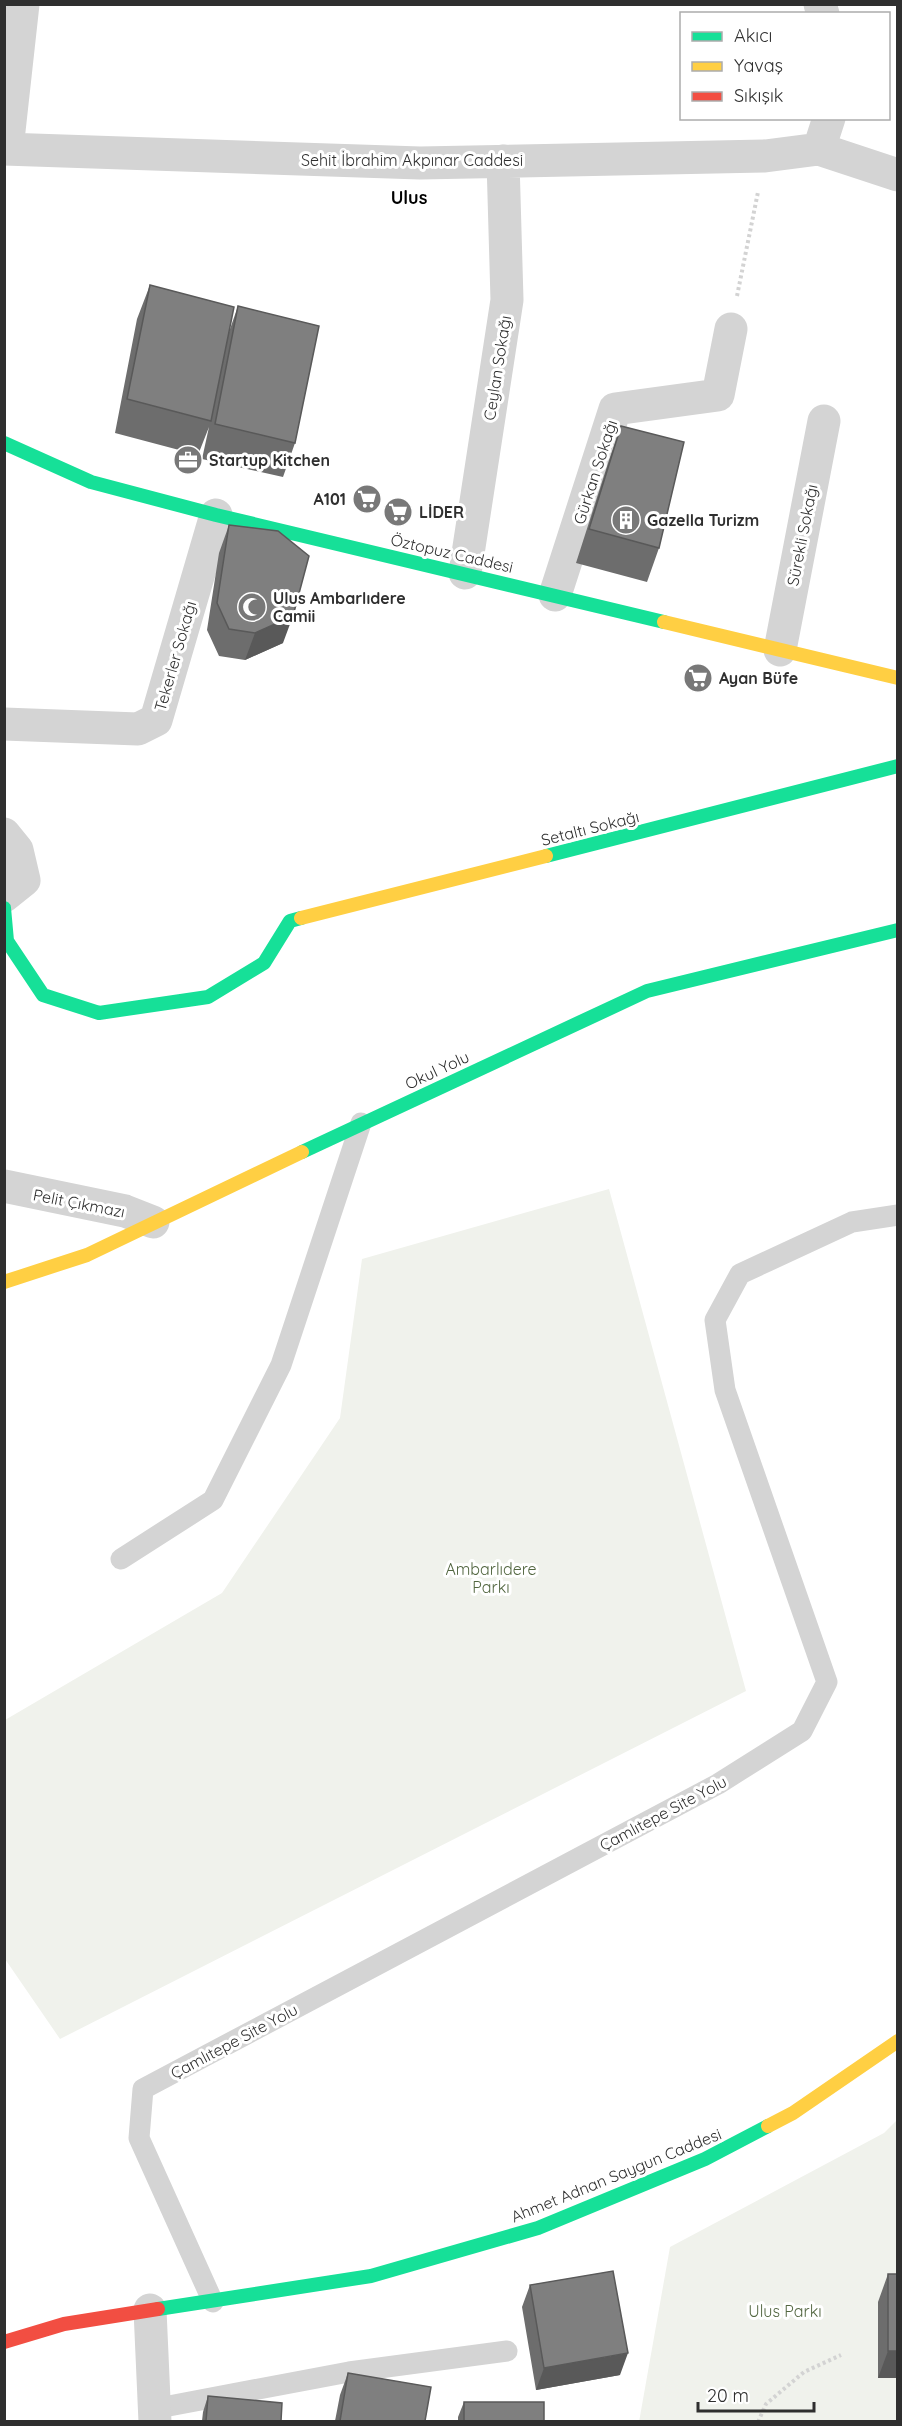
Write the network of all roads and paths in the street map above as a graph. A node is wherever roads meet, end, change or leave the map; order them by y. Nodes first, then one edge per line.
1 (22, 4) edge
2 (828, 120) edge
3 (6, 149) edge
4 (819, 149) junction
5 (765, 156) junction
6 (503, 161) junction
7 (897, 175) edge
8 (731, 329) joint
9 (824, 421) dead end
10 (4, 443) edge
11 (216, 515) junction
12 (465, 573) junction
13 (555, 595) junction
14 (780, 650) junction
15 (897, 678) edge
16 (4, 724) edge
17 (897, 766) edge
18 (4, 834) edge
19 (4, 896) edge
20 (4, 908) edge
21 (897, 930) edge
22 (362, 1123) junction
23 (4, 1186) edge
24 (897, 1215) edge
25 (153, 1222) junction
26 (4, 1282) edge
27 (121, 1559) dead end
28 (897, 2041) edge
29 (213, 2302) junction
30 (150, 2310) junction
31 (4, 2342) edge
32 (507, 2351) dead end
33 (841, 2355) dead end
34 (154, 2415) edge
35 (758, 2421) edge

1 - 3 street
2 - 4 street
3 - 6 street, Sehit İbrahim Akpınar Caddesi
4 - 5 street, Sehit İbrahim Akpınar Caddesi
4 - 7 street
5 - 6 street, Sehit İbrahim Akpınar Caddesi
5 - 8 path
6 - 12 street, Ceylan Sokağı
8 - 13 street, Gürkan Sokağı
9 - 14 street, Sürekli Sokağı
10 - 11 street, Öztopuz Caddesi
11 - 12 street, Öztopuz Caddesi
11 - 16 street, Tekerler Sokağı
12 - 13 street, Öztopuz Caddesi
13 - 14 street, Öztopuz Caddesi
14 - 15 street, Öztopuz Caddesi
17 - 20 street, Setaltı Sokağı
18 - 19 street
21 - 22 street, Okul Yolu
22 - 25 street, Okul Yolu
22 - 27 lane
23 - 25 street, Pelit Çıkmazı
24 - 29 lane, Çamlıtepe Site Yolu
25 - 26 street, Okul Yolu
28 - 29 street, Ahmet Adnan Saygun Caddesi
29 - 30 street, Ahmet Adnan Saygun Caddesi
30 - 31 street, Ahmet Adnan Saygun Caddesi
30 - 34 street
32 - 34 lane
33 - 35 path

